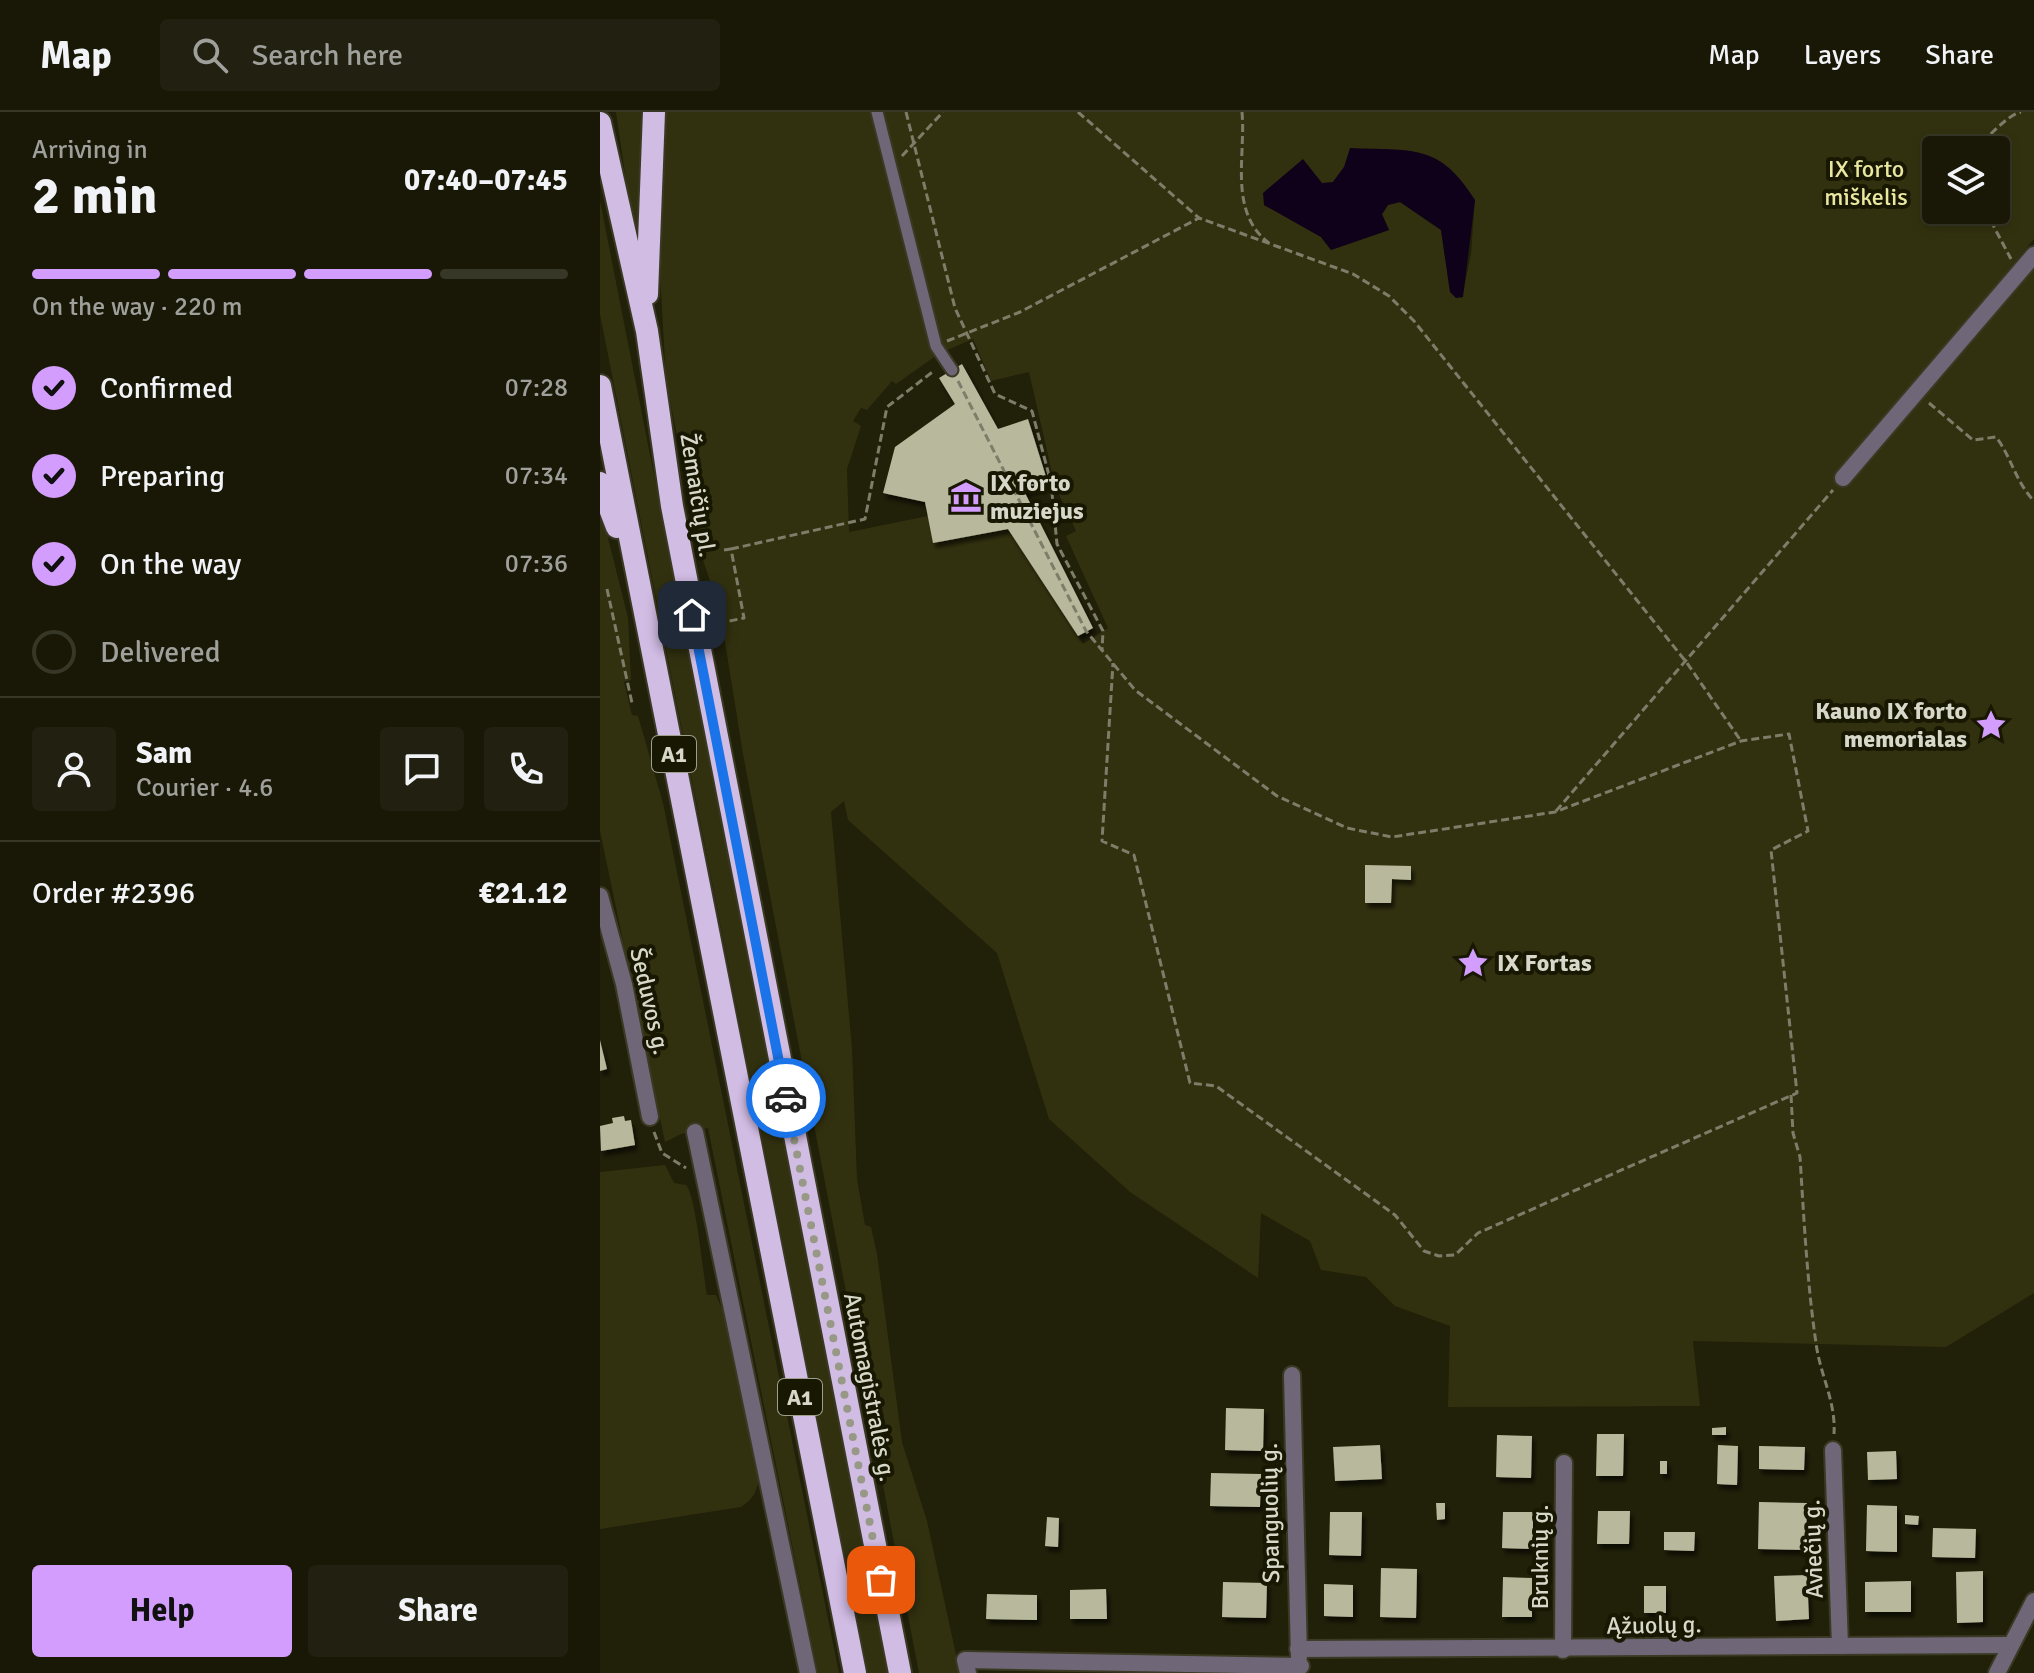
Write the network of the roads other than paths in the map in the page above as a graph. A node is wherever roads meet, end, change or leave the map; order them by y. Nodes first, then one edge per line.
1 (654, 112) edge
2 (877, 112) edge
3 (600, 123) edge
4 (2034, 255) edge
5 (647, 331) junction
6 (949, 366) road end
7 (600, 386) edge
8 (1843, 478) road end
9 (600, 483) edge
10 (639, 581) junction
11 (600, 896) edge
12 (789, 1112) joint
13 (650, 1117) road end
14 (695, 1132) dead end
15 (1292, 1375) dead end
16 (1833, 1450) road end
17 (1564, 1463) dead end
18 (2034, 1601) edge
19 (2010, 1645) junction
20 (1840, 1646) junction
21 (1563, 1650) junction
22 (1300, 1663) edge
23 (967, 1667) edge
24 (808, 1673) edge
25 (855, 1673) edge
26 (900, 1673) edge
27 (1997, 1673) edge

1 - 5 highway
2 - 6 street
3 - 5 highway, Žemaičių pl. / A1
4 - 8 street
5 - 12 highway, Žemaičių pl. / A1
7 - 10 highway, A1
9 - 10 highway
10 - 25 highway, A1
11 - 13 street, Šeduvos g.
12 - 26 highway, Automagistralės g. / A1
14 - 24 street
15 - 22 street, Spanguolių g.
16 - 20 street, Aviečių g.
17 - 21 street, Bruknių g.
18 - 19 street
19 - 20 street, Ąžuolų g.
19 - 27 street
20 - 21 street, Ąžuolų g.
21 - 22 street, Ąžuolų g.
22 - 23 street, Ąžuolų g.

